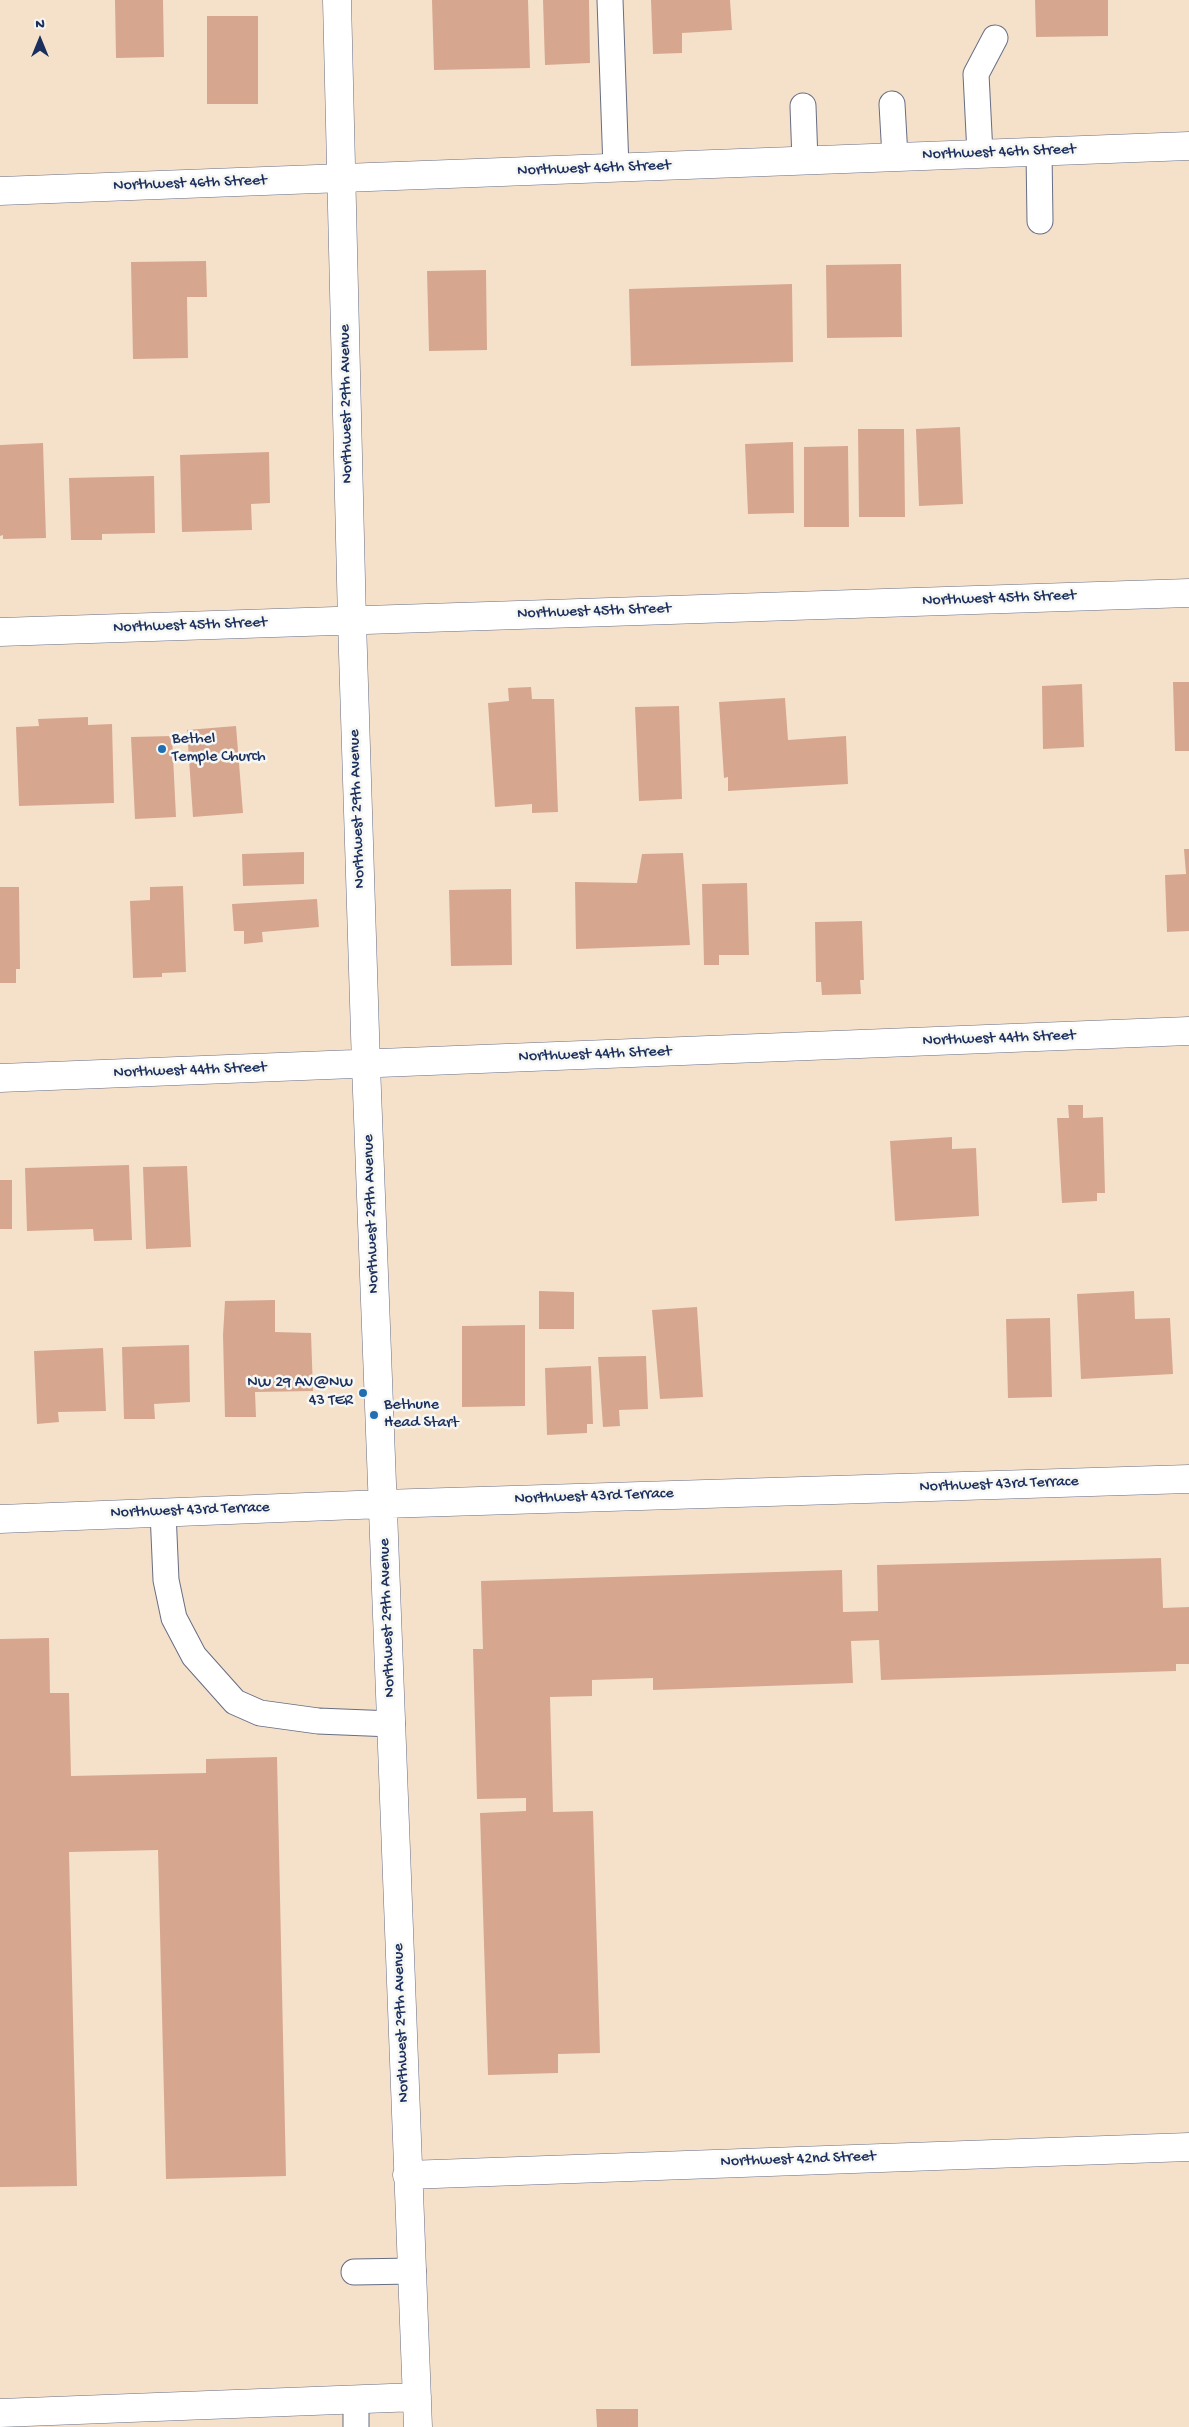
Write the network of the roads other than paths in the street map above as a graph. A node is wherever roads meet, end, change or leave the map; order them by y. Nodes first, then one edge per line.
1 (337, 0) edge
2 (610, 0) edge
3 (994, 38) dead end
4 (892, 104) dead end
5 (803, 106) dead end
6 (1189, 146) edge
7 (1039, 152) junction
8 (980, 154) junction
9 (896, 157) junction
10 (805, 161) junction
11 (616, 168) junction
12 (343, 178) junction
13 (0, 191) edge
14 (1040, 221) dead end
15 (1189, 593) edge
16 (352, 620) junction
17 (0, 632) edge
18 (1189, 1031) edge
19 (366, 1065) junction
20 (0, 1078) edge
21 (1189, 1479) edge
22 (383, 1504) junction
23 (163, 1512) junction
24 (0, 1519) edge
25 (392, 1724) junction
26 (1189, 2147) edge
27 (407, 2175) junction
28 (413, 2271) junction
29 (354, 2272) dead end
30 (417, 2397) junction
31 (356, 2400) junction
32 (0, 2413) edge
33 (356, 2427) edge
34 (418, 2427) edge

1 - 12 street, Northwest 29th Avenue
2 - 11 lane
3 - 8 lane
4 - 9 lane
5 - 10 lane
6 - 7 street, Northwest 46th Street
7 - 8 street, Northwest 46th Street
7 - 14 lane
8 - 9 street, Northwest 46th Street
9 - 10 street, Northwest 46th Street
10 - 11 street, Northwest 46th Street
11 - 12 street, Northwest 46th Street
12 - 13 street, Northwest 46th Street
12 - 16 street, Northwest 29th Avenue
15 - 16 street, Northwest 45th Street
16 - 17 street, Northwest 45th Street
16 - 19 street, Northwest 29th Avenue
18 - 19 street, Northwest 44th Street
19 - 20 street, Northwest 44th Street
19 - 22 street, Northwest 29th Avenue
21 - 22 street, Northwest 43rd Terrace
22 - 23 street, Northwest 43rd Terrace
22 - 25 street, Northwest 29th Avenue
23 - 24 street, Northwest 43rd Terrace
23 - 25 lane
25 - 27 street, Northwest 29th Avenue
26 - 27 street, Northwest 42nd Street
27 - 28 street, Northwest 29th Avenue
28 - 29 lane
28 - 30 street, Northwest 29th Avenue
30 - 31 street
30 - 34 street, Northwest 29th Avenue
31 - 32 street
31 - 33 lane

